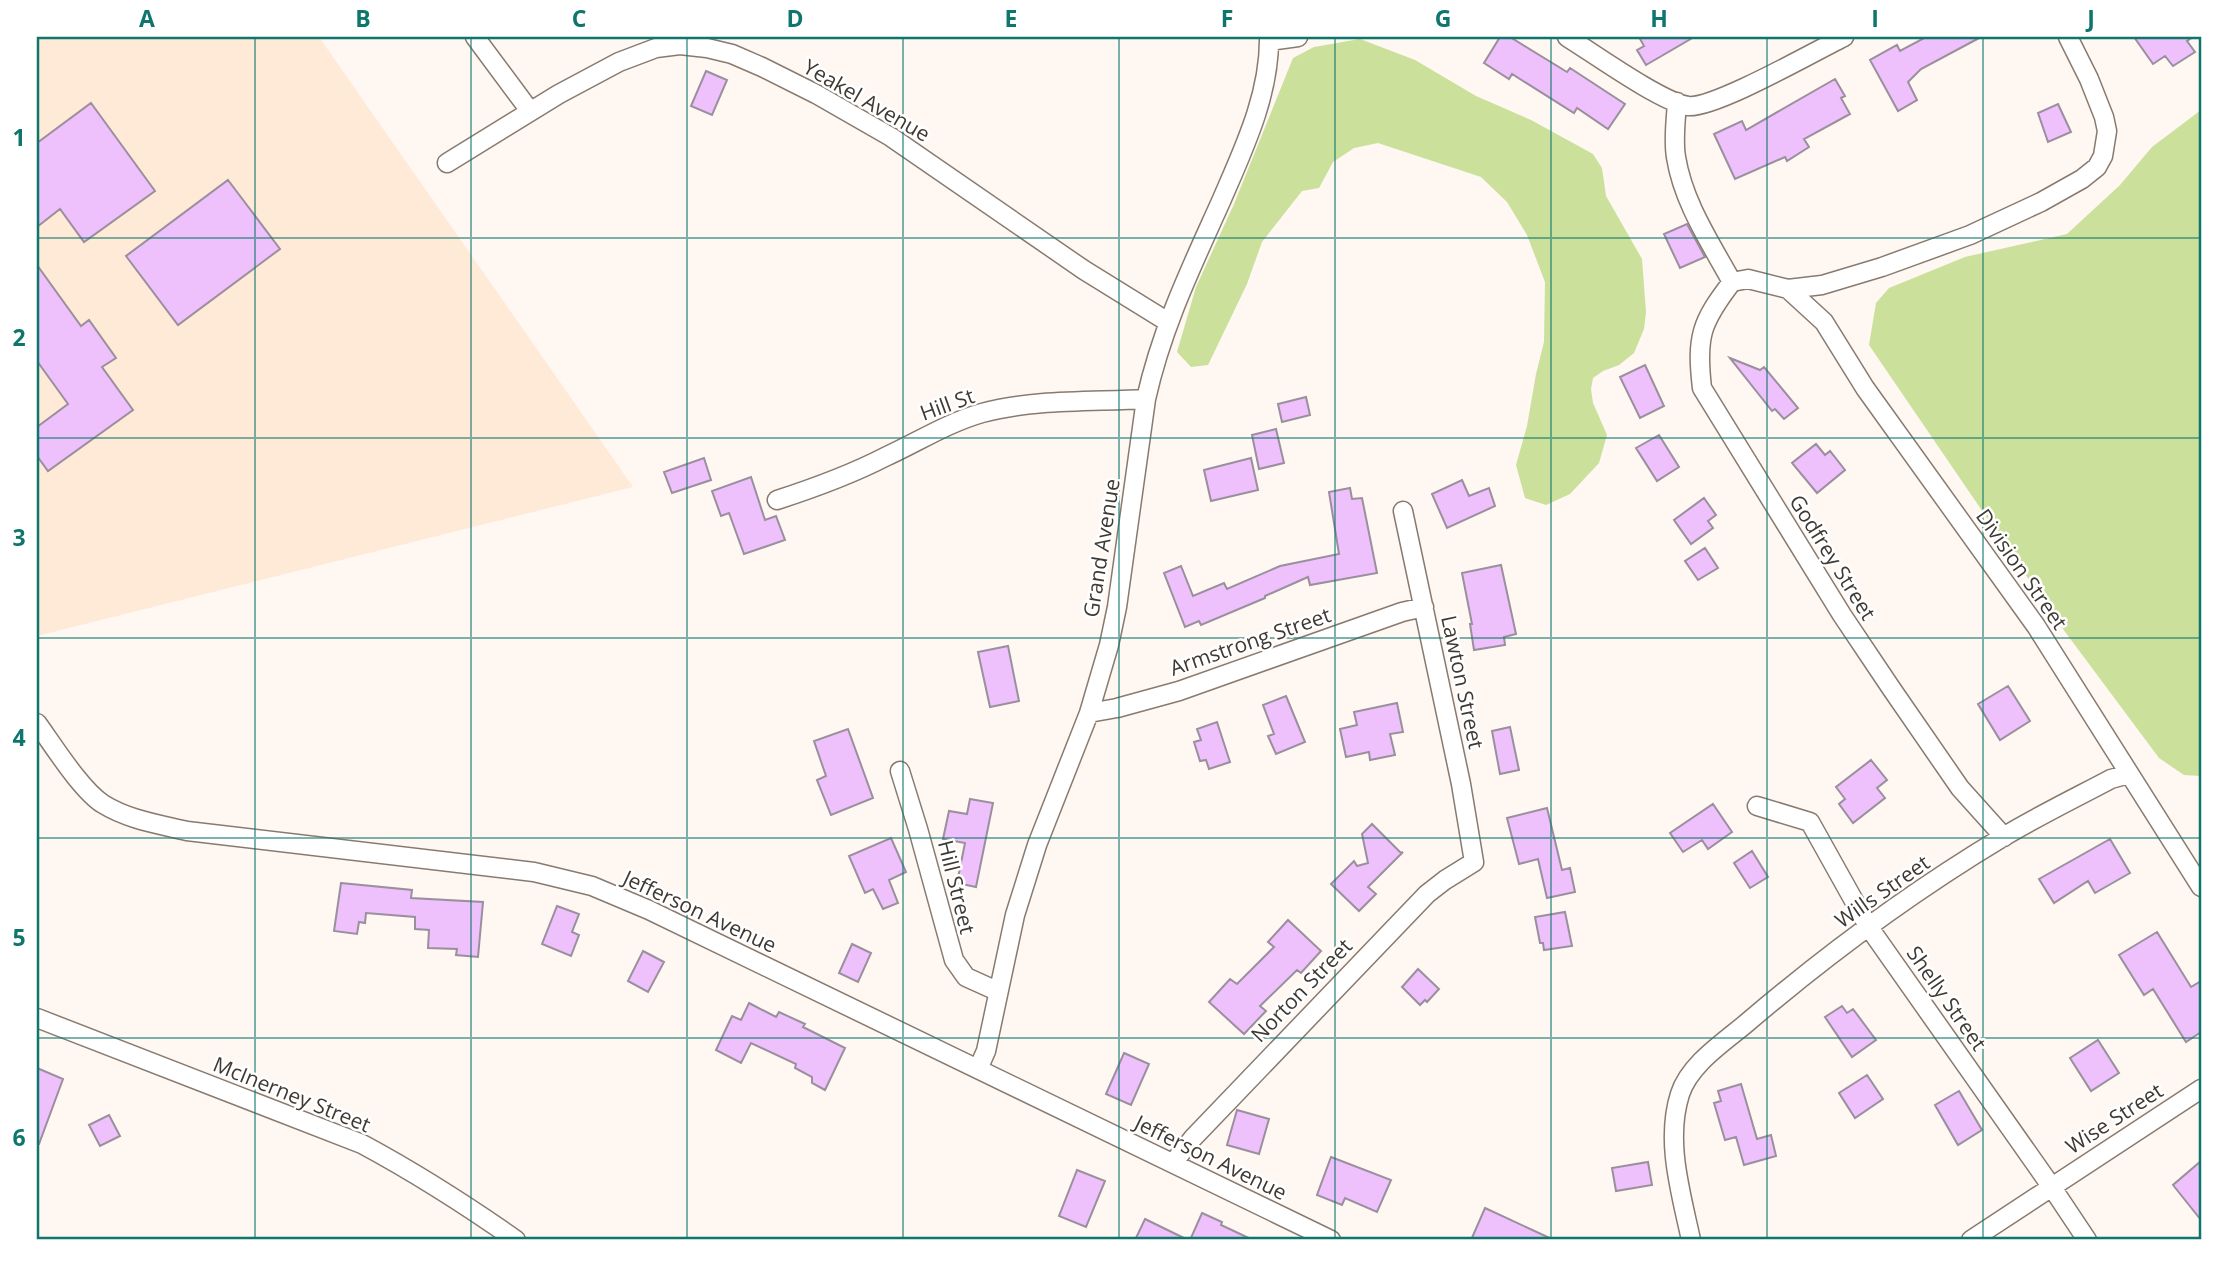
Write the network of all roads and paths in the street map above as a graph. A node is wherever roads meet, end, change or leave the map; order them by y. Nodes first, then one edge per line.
1 (475, 37) edge
2 (1298, 37) edge
3 (1567, 37) edge
4 (1844, 37) edge
5 (2068, 37) edge
6 (1269, 39) edge
7 (1677, 102) junction
8 (530, 111) junction
9 (447, 163) dead end
10 (1731, 282) junction
11 (1788, 289) junction
12 (1168, 322) junction
13 (1146, 399) junction
14 (776, 500) dead end
15 (1403, 511) dead end
16 (1424, 607) junction
17 (1089, 713) junction
18 (37, 723) edge
19 (900, 771) dead end
20 (2129, 774) junction
21 (1757, 806) dead end
22 (2004, 837) junction
23 (1474, 862) joint
24 (2201, 887) edge
25 (1868, 926) junction
26 (997, 991) junction
27 (37, 1018) edge
28 (978, 1069) junction
29 (2201, 1089) edge
30 (1173, 1163) junction
31 (2051, 1186) junction
32 (516, 1240) edge
33 (1331, 1240) edge
34 (1691, 1240) edge
35 (1971, 1240) edge
36 (2087, 1240) edge

1 - 8 street
2 - 6 street
3 - 7 street
4 - 7 street
5 - 11 street
6 - 12 street, Grand Avenue
7 - 10 street
8 - 9 street, Yeakel Avenue
8 - 12 street, Yeakel Avenue
10 - 11 street
10 - 22 street, Godfrey Street
11 - 20 street, Division Street
12 - 13 street, Grand Avenue
13 - 14 street, Hill St
13 - 17 street, Grand Avenue
15 - 16 street, Lawton Street
16 - 17 street, Armstrong Street
16 - 23 street, Lawton Street
17 - 26 street, Grand Avenue
18 - 28 street, Jefferson Avenue
19 - 26 street, Hill Street
20 - 22 street, Wills Street
20 - 24 street, Division Street
21 - 25 street, Shelly Street
22 - 25 street, Wills Street
23 - 30 street, Norton Street
25 - 31 street, Shelly Street
25 - 34 street, Wills Street
26 - 28 street, Grand Avenue
27 - 32 street, McInerney Street
28 - 30 street, Jefferson Avenue
29 - 31 street, Wise Street
30 - 33 street, Jefferson Avenue
31 - 35 street, Wise Street
31 - 36 street, Shelly Street

